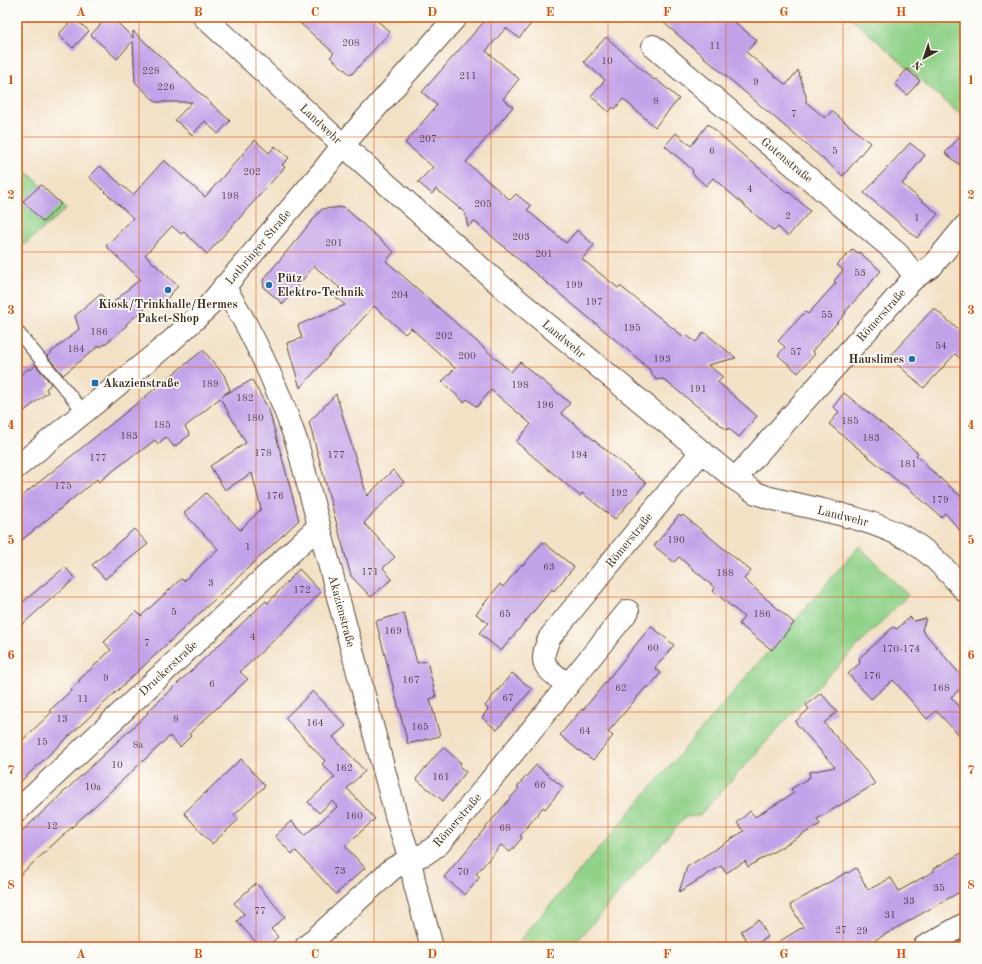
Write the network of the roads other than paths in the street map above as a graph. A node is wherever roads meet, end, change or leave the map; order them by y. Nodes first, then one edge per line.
1 (204, 17) edge
2 (456, 17) edge
3 (653, 46) dead end
4 (343, 145) junction
5 (965, 226) edge
6 (913, 279) junction
7 (224, 286) junction
8 (17, 331) edge
9 (84, 412) junction
10 (702, 451) junction
11 (17, 467) edge
12 (735, 479) junction
13 (319, 526) junction
14 (965, 591) edge
15 (628, 611) dead end
16 (568, 685) junction
17 (17, 810) edge
18 (410, 859) junction
19 (965, 924) edge
20 (306, 947) edge
21 (432, 947) edge
22 (924, 947) edge

1 - 4 street, Landwehr
2 - 4 street, Lothringer Straße
3 - 6 street, Gotenstraße
4 - 7 street, Lothringer Straße
4 - 10 street, Landwehr
5 - 6 street, Römerstraße
6 - 12 street, Römerstraße
7 - 9 street, Lothringer Straße
7 - 13 street, Akazienstraße
8 - 9 lane
9 - 11 street, Lothringer Straße
10 - 12 street, Landwehr
10 - 16 street, Römerstraße
12 - 14 street, Landwehr
13 - 17 street, Druckerstraße
13 - 18 street, Akazienstraße
15 - 16 street, Römerstraße
16 - 18 street, Römerstraße
18 - 20 street, Römerstraße
18 - 21 street, Akazienstraße
19 - 22 street

